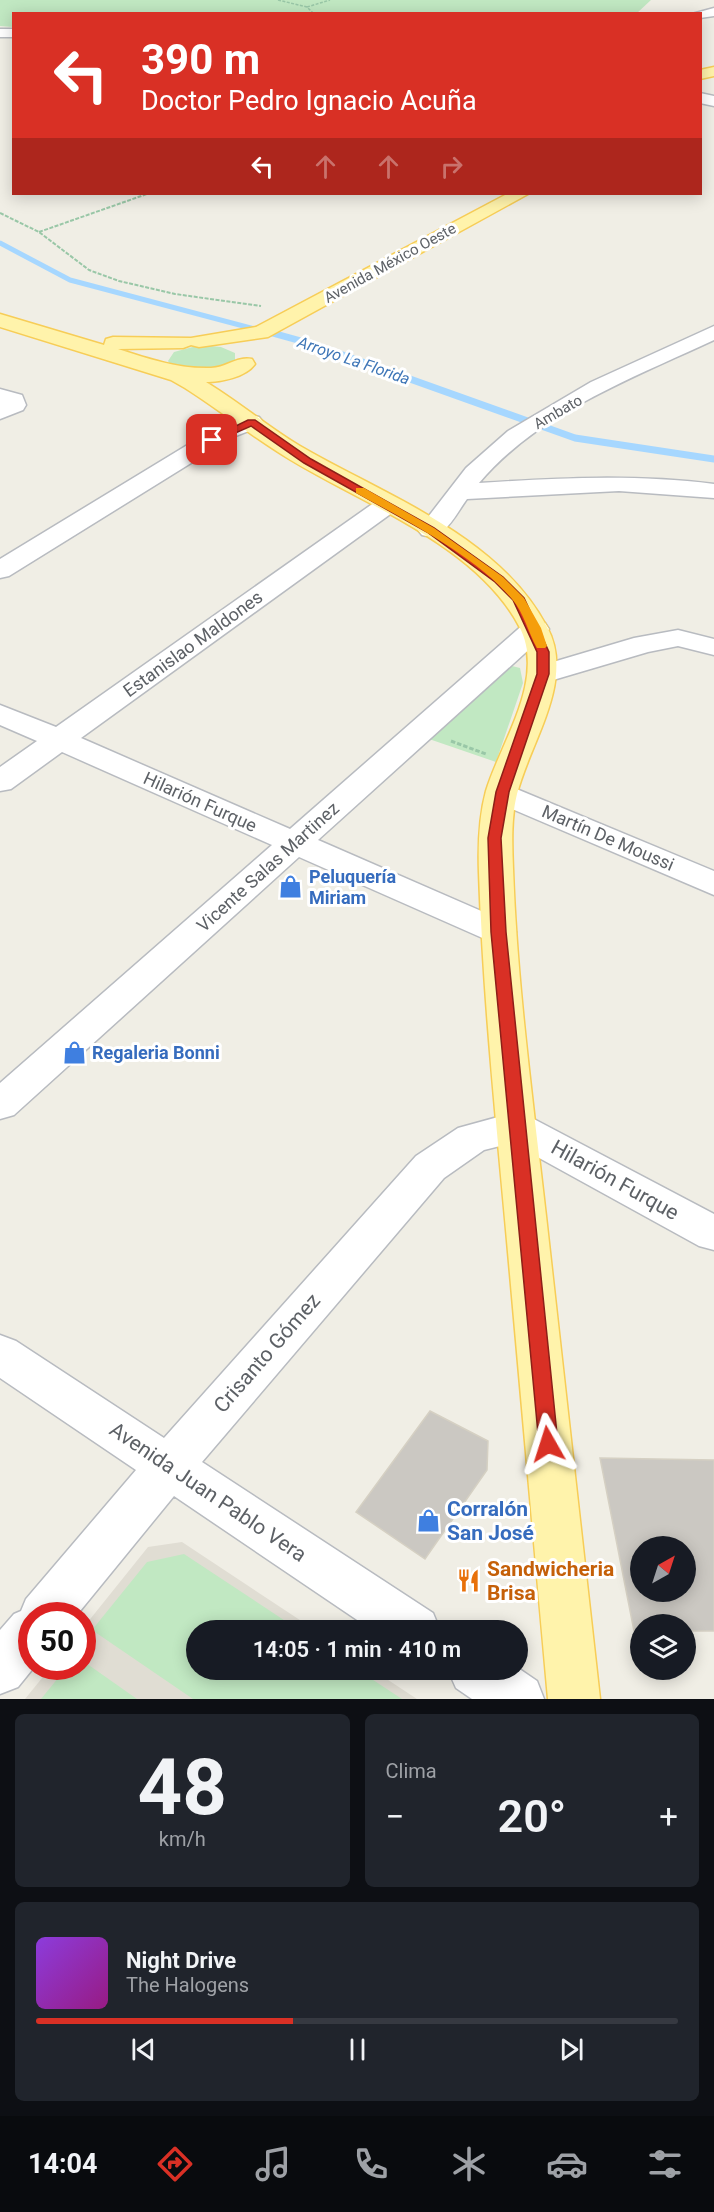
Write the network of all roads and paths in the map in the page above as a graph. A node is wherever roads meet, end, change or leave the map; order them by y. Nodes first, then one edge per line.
1 (278, 0) edge
2 (330, 0) edge
3 (307, 7) junction
4 (312, 12) edge
5 (144, 195) edge
6 (517, 195) edge
7 (0, 213) edge
8 (39, 232) junction
9 (300, 313) junction
10 (0, 320) edge
11 (270, 328) junction
12 (714, 332) edge
13 (55, 336) junction
14 (191, 342) junction
15 (683, 347) junction
16 (714, 358) edge
17 (245, 361) junction
18 (170, 372) junction
19 (0, 396) edge
20 (0, 412) edge
21 (251, 422) junction
22 (714, 491) edge
23 (460, 492) junction
24 (387, 505) junction
25 (431, 530) junction
26 (0, 570) edge
27 (535, 628) junction
28 (714, 646) edge
29 (543, 674) junction
30 (0, 714) edge
31 (422, 731) junction
32 (58, 740) junction
33 (507, 778) junction
34 (0, 782) edge
35 (295, 844) junction
36 (714, 884) edge
37 (499, 932) junction
38 (0, 1105) edge
39 (516, 1126) junction
40 (714, 1234) edge
41 (0, 1354) edge
42 (169, 1466) junction
43 (57, 1602) edge
44 (400, 1620) edge
45 (18, 1648) edge
46 (0, 1669) edge
47 (489, 1680) edge
48 (518, 1699) edge
49 (574, 1699) edge

1 - 3 path
2 - 3 path
3 - 4 path
5 - 8 path
6 - 9 main road, Avenida México Oeste
7 - 8 path
8 - 9 path
9 - 11 main road, Avenida México Oeste
10 - 13 main road
11 - 14 main road, Avenida México Oeste
11 - 17 main road
12 - 15 street, Ambato
13 - 14 main road
13 - 18 main road
14 - 17 main road
14 - 18 main road
15 - 16 street
15 - 23 street, Ambato
17 - 18 main road
17 - 21 main road
18 - 21 main road
19 - 20 street
21 - 24 main road
21 - 26 street
22 - 23 street
23 - 25 street, Ambato
24 - 25 main road
24 - 32 street, Estanislao Maldones
25 - 27 main road
27 - 29 main road
27 - 31 street, Vicente Salas Martinez
28 - 29 street
29 - 33 main road
30 - 32 street, Hilarión Furque
31 - 33 path
31 - 35 street, Vicente Salas Martinez
32 - 34 street, Estanislao Maldones
32 - 35 street, Hilarión Furque
33 - 36 street, Martín De Moussi
33 - 37 main road
35 - 37 street, Hilarión Furque
35 - 38 street, Vicente Salas Martinez
37 - 39 main road
39 - 40 street, Hilarión Furque
39 - 42 street, Crisanto Gómez
39 - 49 main road
41 - 42 street, Avenida Juan Pablo Vera
42 - 43 street, Crisanto Gómez
42 - 44 street, Avenida Juan Pablo Vera
45 - 46 street
47 - 48 street

